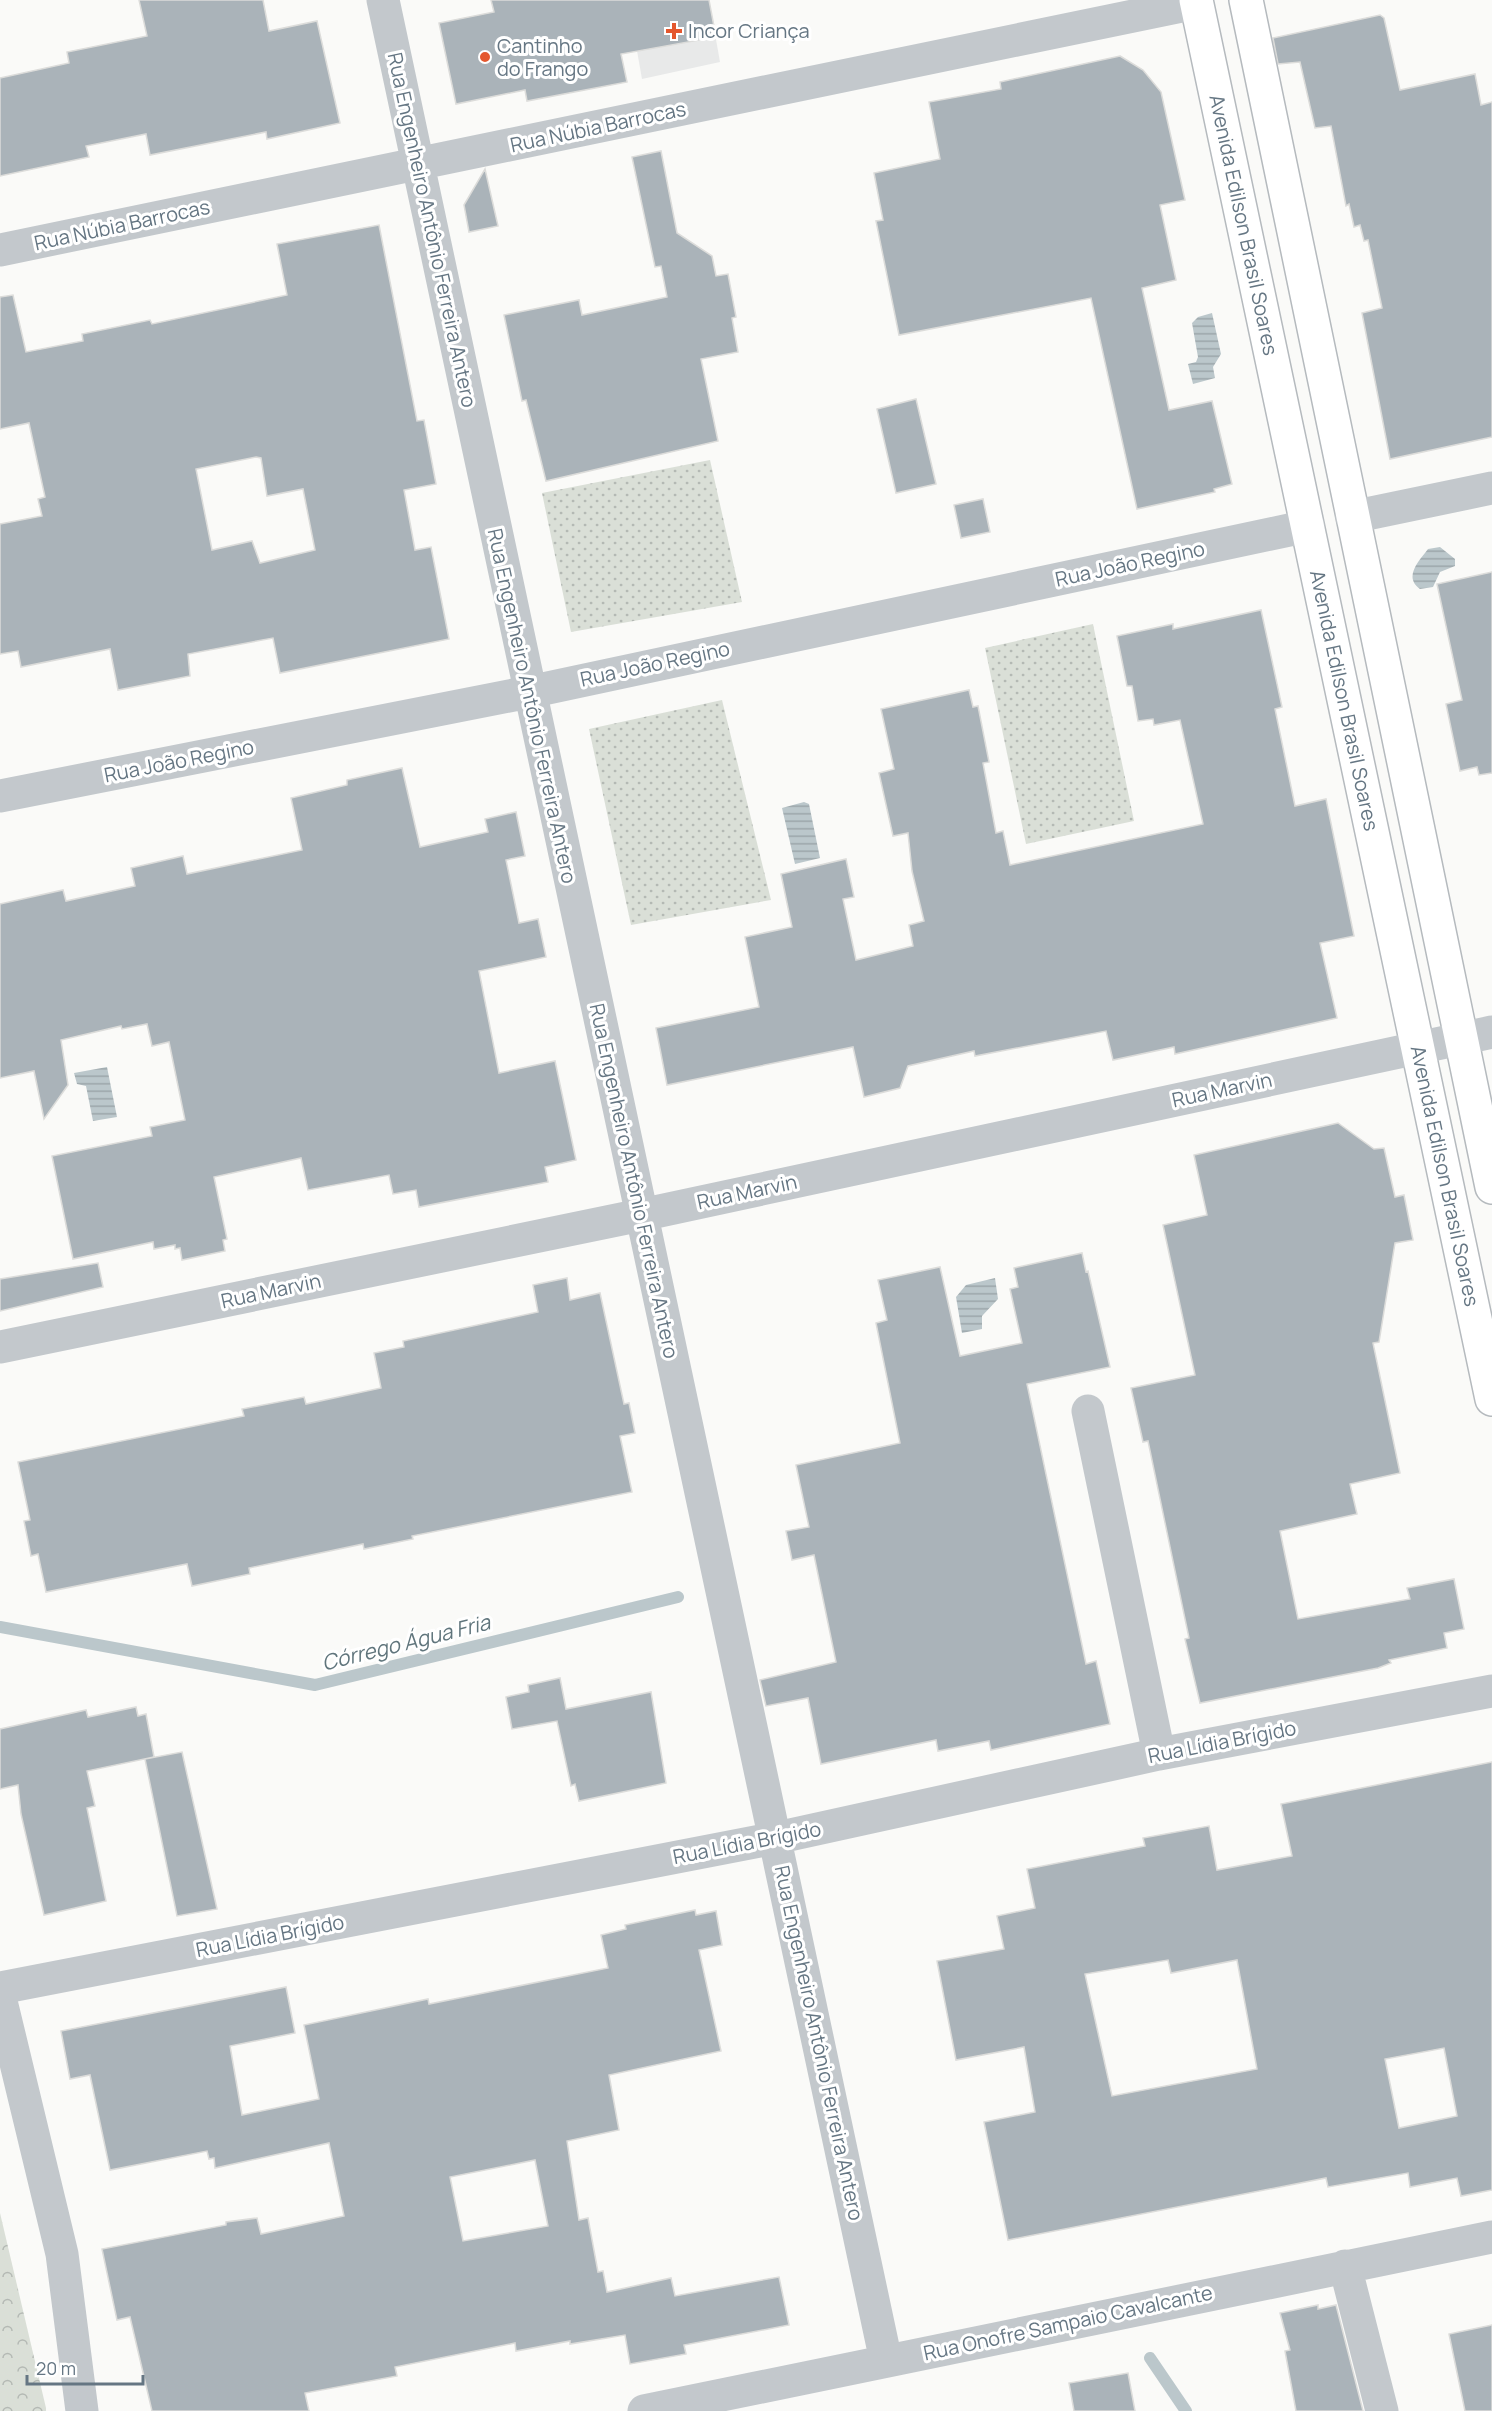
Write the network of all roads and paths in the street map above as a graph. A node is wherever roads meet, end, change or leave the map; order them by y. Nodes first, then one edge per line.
1 (383, 0) edge
2 (1246, 0) edge
3 (1202, 1) edge
4 (418, 164) junction
5 (0, 250) edge
6 (1492, 488) edge
7 (1352, 517) junction
8 (1308, 526) junction
9 (529, 692) junction
10 (0, 796) edge
11 (1476, 1036) edge
12 (1418, 1048) junction
13 (1492, 1187) edge
14 (640, 1215) junction
15 (0, 1347) edge
16 (1492, 1399) edge
17 (1088, 1411) dead end
18 (1492, 1691) edge
19 (1159, 1754) junction
20 (776, 1838) junction
21 (0, 1988) edge
22 (0, 1997) edge
23 (1492, 2237) edge
24 (1345, 2266) junction
25 (886, 2361) junction
26 (742, 2400) edge
27 (82, 2411) edge
28 (644, 2411) edge
29 (1382, 2411) edge

1 - 4 street, Rua Engenheiro Antônio Ferreira Antero
2 - 7 main road
3 - 4 street, Rua Núbia Barrocas
3 - 8 main road, Avenida Edilson Brasil Soares
4 - 5 street, Rua Núbia Barrocas
4 - 9 street, Rua Engenheiro Antônio Ferreira Antero
6 - 7 street
7 - 8 main road
7 - 11 main road
8 - 9 street, Rua João Regino
8 - 12 main road, Avenida Edilson Brasil Soares
9 - 10 street, Rua João Regino
9 - 14 street, Rua Engenheiro Antônio Ferreira Antero
11 - 12 street, Rua Marvin
11 - 13 main road
12 - 14 street, Rua Marvin
12 - 16 main road, Avenida Edilson Brasil Soares
14 - 15 street, Rua Marvin
14 - 20 street, Rua Engenheiro Antônio Ferreira Antero
17 - 19 street
18 - 19 street, Rua Lídia Brígido
19 - 20 street, Rua Lídia Brígido
20 - 21 street, Rua Lídia Brígido
20 - 25 street, Rua Engenheiro Antônio Ferreira Antero
22 - 27 street
23 - 24 street, Rua Onofre Sampaio Cavalcante
24 - 25 street, Rua Onofre Sampaio Cavalcante
24 - 29 street
25 - 26 street, Rua Onofre Sampaio Cavalcante
26 - 28 street, Rua Onofre Sampaio Cavalcante

